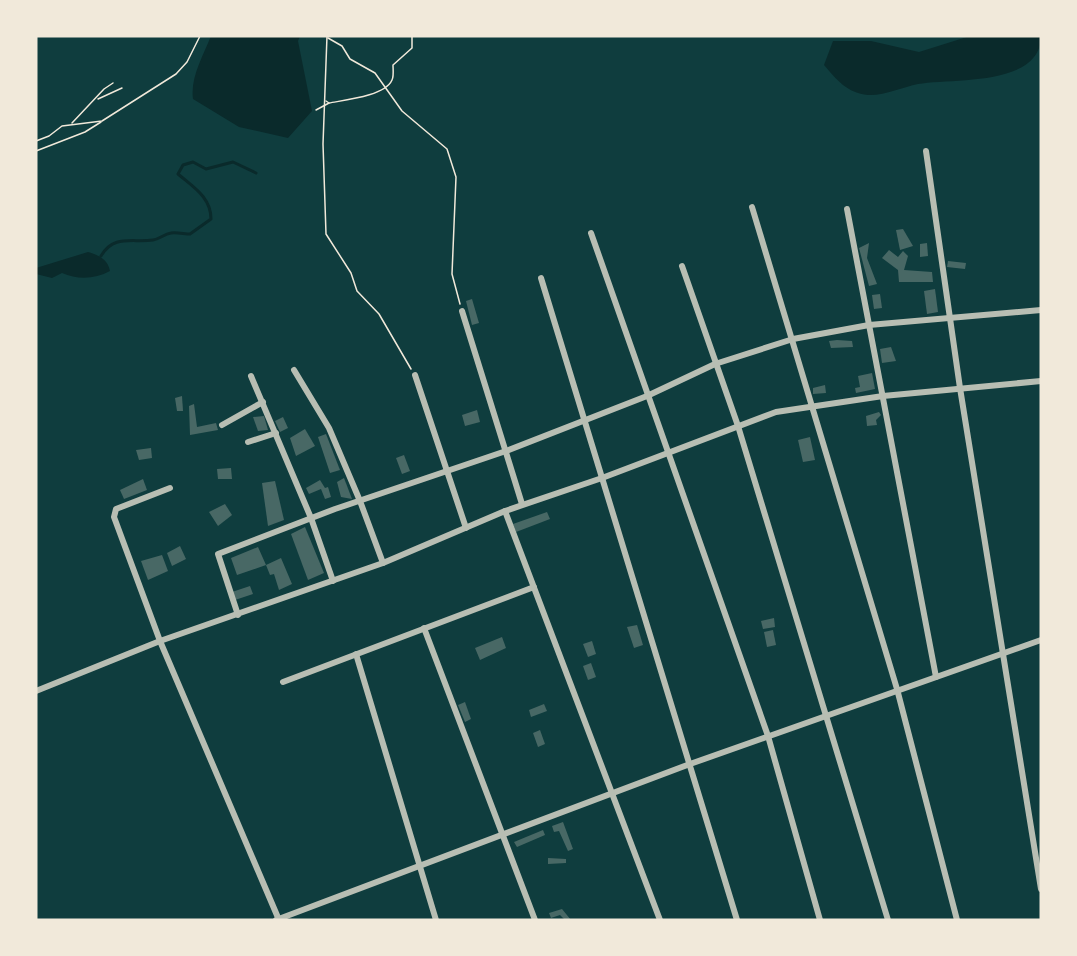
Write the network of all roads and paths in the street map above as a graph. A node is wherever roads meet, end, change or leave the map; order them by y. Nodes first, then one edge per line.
1 (200, 36) edge
2 (412, 36) edge
3 (328, 37) edge
4 (113, 83) dead end
5 (122, 87) dead end
6 (385, 87) junction
7 (97, 99) junction
8 (325, 100) junction
9 (329, 103) junction
10 (325, 107) junction
11 (315, 110) dead end
12 (102, 121) junction
13 (72, 124) junction
14 (36, 141) edge
15 (36, 151) edge
16 (926, 151) dead end
17 (752, 207) dead end
18 (847, 209) dead end
19 (591, 232) dead end
20 (682, 266) dead end
21 (541, 278) dead end
22 (1041, 310) edge
23 (462, 311) joint
24 (949, 318) junction
25 (869, 325) junction
26 (793, 339) junction
27 (715, 364) junction
28 (294, 370) dead end
29 (415, 375) joint
30 (251, 376) dead end
31 (1041, 381) edge
32 (960, 388) junction
33 (647, 396) junction
34 (883, 396) junction
35 (263, 402) junction
36 (812, 407) junction
37 (584, 420) junction
38 (222, 425) dead end
39 (738, 426) junction
40 (276, 433) junction
41 (248, 442) dead end
42 (506, 451) junction
43 (668, 452) junction
44 (448, 471) junction
45 (602, 478) junction
46 (170, 488) dead end
47 (360, 501) junction
48 (522, 504) junction
49 (505, 511) junction
50 (311, 518) junction
51 (466, 528) junction
52 (383, 563) junction
53 (333, 581) junction
54 (534, 587) junction
55 (238, 615) junction
56 (424, 628) junction
57 (1041, 640) edge
58 (160, 641) junction
59 (356, 654) junction
60 (1003, 654) junction
61 (936, 677) junction
62 (283, 682) dead end
63 (897, 689) junction
64 (36, 691) edge
65 (828, 714) junction
66 (768, 736) junction
67 (690, 765) junction
68 (612, 795) junction
69 (504, 837) junction
70 (421, 865) junction
71 (1041, 889) edge
72 (278, 920) edge
73 (436, 920) edge
74 (535, 920) edge
75 (660, 920) edge
76 (737, 920) edge
77 (820, 920) edge
78 (888, 920) edge
79 (957, 920) edge

1 - 12 path
2 - 6 path
3 - 6 path
3 - 8 path
4 - 7 path
5 - 7 path
6 - 9 path
6 - 23 path
7 - 13 path
8 - 9 path
8 - 10 path
9 - 10 path
10 - 11 path
10 - 29 path
12 - 13 path
12 - 15 path
13 - 14 path
16 - 24 street
17 - 26 street
18 - 25 street
19 - 33 street
20 - 27 street
21 - 37 street
22 - 24 street
23 - 42 street
24 - 25 street
24 - 32 street
25 - 26 street
25 - 34 street
26 - 27 street
26 - 36 street
27 - 33 street
27 - 39 street
28 - 47 street
29 - 44 street
30 - 35 street
31 - 32 street
32 - 34 street
32 - 60 street
33 - 37 street
33 - 43 street
34 - 36 street
34 - 61 street
35 - 38 street
35 - 40 street
36 - 39 street
36 - 63 street
37 - 42 street
37 - 45 street
39 - 43 street
39 - 65 street
40 - 41 street
40 - 50 street
42 - 44 street
42 - 48 street
43 - 45 street
43 - 66 street
44 - 47 street
44 - 51 street
45 - 48 street
45 - 67 street
46 - 58 street
47 - 50 street
47 - 52 street
48 - 49 street
49 - 51 street
49 - 54 street
50 - 53 street
50 - 55 street
51 - 52 street
52 - 53 street
53 - 55 street
54 - 56 street
54 - 68 street
55 - 58 street
56 - 59 street
56 - 69 street
57 - 60 street
58 - 64 street
58 - 72 street
59 - 62 street
59 - 70 street
60 - 61 street
60 - 71 street
61 - 63 street
63 - 65 street
63 - 79 street
65 - 66 street
65 - 78 street
66 - 67 street
66 - 77 street
67 - 68 street
67 - 76 street
68 - 69 street
68 - 75 street
69 - 70 street
69 - 74 street
70 - 72 street
70 - 73 street

